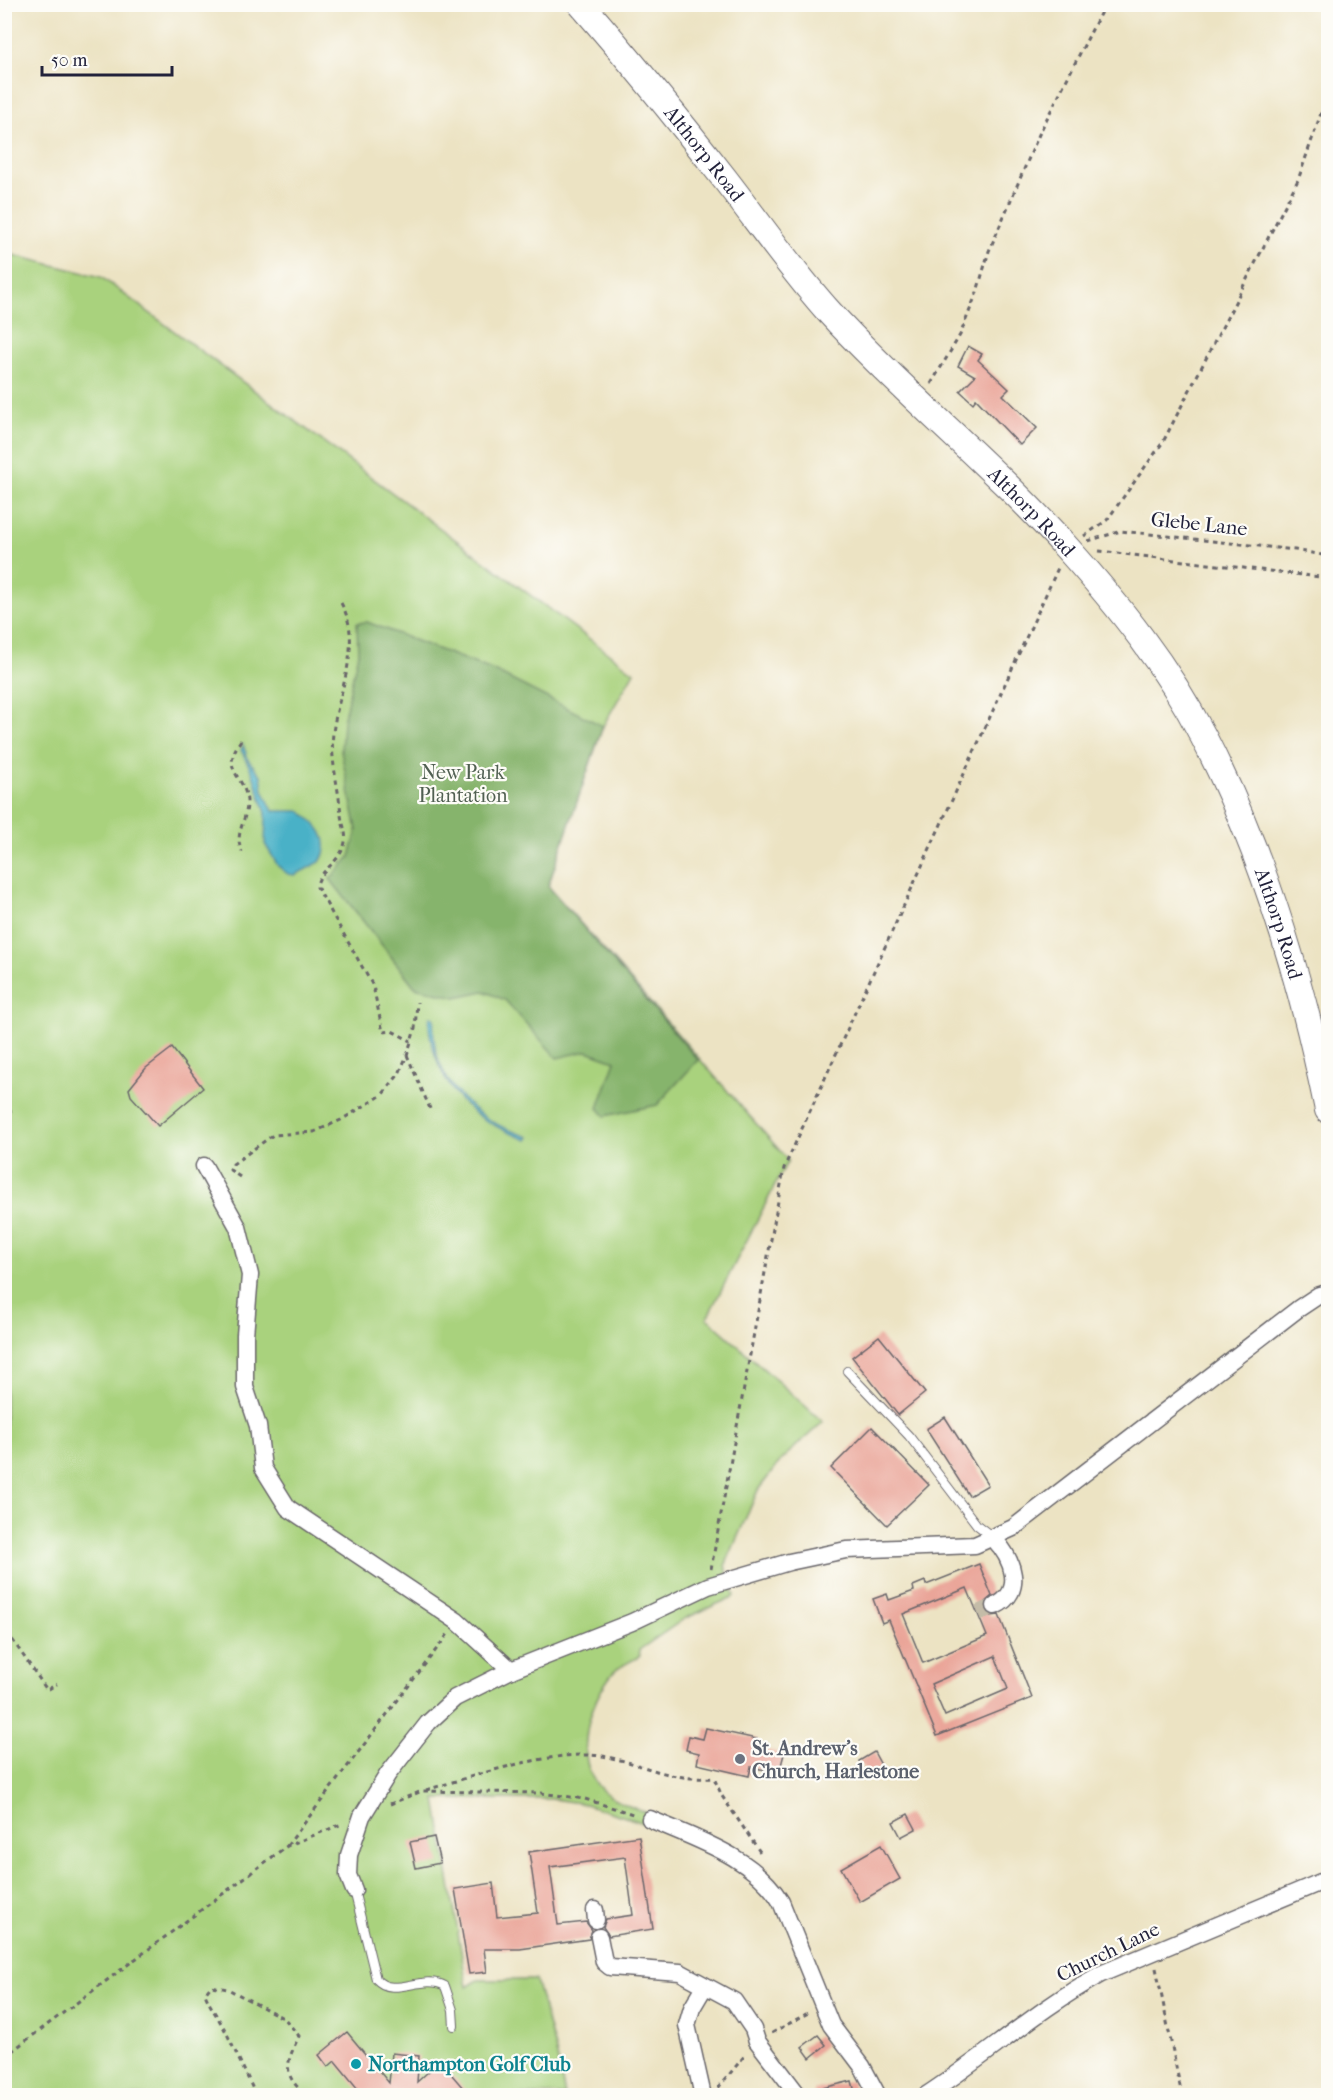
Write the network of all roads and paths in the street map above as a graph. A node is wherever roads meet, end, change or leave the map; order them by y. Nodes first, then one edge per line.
1 (581, 4) edge
2 (1106, 4) edge
3 (1329, 93) edge
4 (920, 404) junction
5 (1329, 545) edge
6 (1067, 548) junction
7 (1323, 555) junction
8 (1329, 556) edge
9 (1329, 578) edge
10 (341, 603) dead end
11 (241, 740) dead end
12 (242, 852) dead end
13 (417, 1002) dead end
14 (411, 1041) junction
15 (407, 1054) junction
16 (4, 1101) edge
17 (1329, 1110) edge
18 (431, 1111) dead end
19 (12, 1114) dead end
20 (204, 1166) dead end
21 (240, 1177) dead end
22 (1329, 1293) edge
23 (847, 1371) dead end
24 (994, 1539) junction
25 (708, 1586) junction
26 (995, 1606) tunnel mouth
27 (458, 1622) junction
28 (7, 1632) dead end
29 (511, 1670) junction
30 (57, 1684) dead end
31 (422, 1791) junction
32 (362, 1816) junction
33 (650, 1819) joint
34 (287, 1846) junction
35 (1329, 1879) edge
36 (770, 1884) junction
37 (354, 1890) joint
38 (599, 1937) dead end
39 (1153, 1952) junction
40 (705, 1986) junction
41 (454, 2026) dead end
42 (4, 2057) edge
43 (256, 2096) edge
44 (308, 2096) edge
45 (704, 2096) edge
46 (799, 2096) edge
47 (878, 2096) edge
48 (925, 2096) edge
49 (1182, 2096) edge

1 - 4 main road, Althorp Road
2 - 4 path
3 - 6 path
4 - 6 main road, Althorp Road
5 - 7 path
6 - 7 path, Glebe Lane
6 - 9 path
6 - 17 main road, Althorp Road
6 - 25 path
7 - 8 path, Glebe Lane
10 - 14 path
11 - 12 path
13 - 14 path
14 - 15 path
15 - 18 path
15 - 21 path
16 - 19 path
20 - 27 street
22 - 24 street
23 - 24 lane
24 - 25 street
24 - 26 street
25 - 29 street
27 - 29 street
27 - 34 path
28 - 30 path
29 - 32 street
31 - 32 path
31 - 33 path
31 - 36 path
32 - 34 path
32 - 37 street
33 - 36 street
34 - 42 path
35 - 39 street, Church Lane
36 - 47 street
37 - 41 lane
38 - 40 street
39 - 48 street, Church Lane
39 - 49 path
40 - 45 street
40 - 46 street
43 - 44 path

